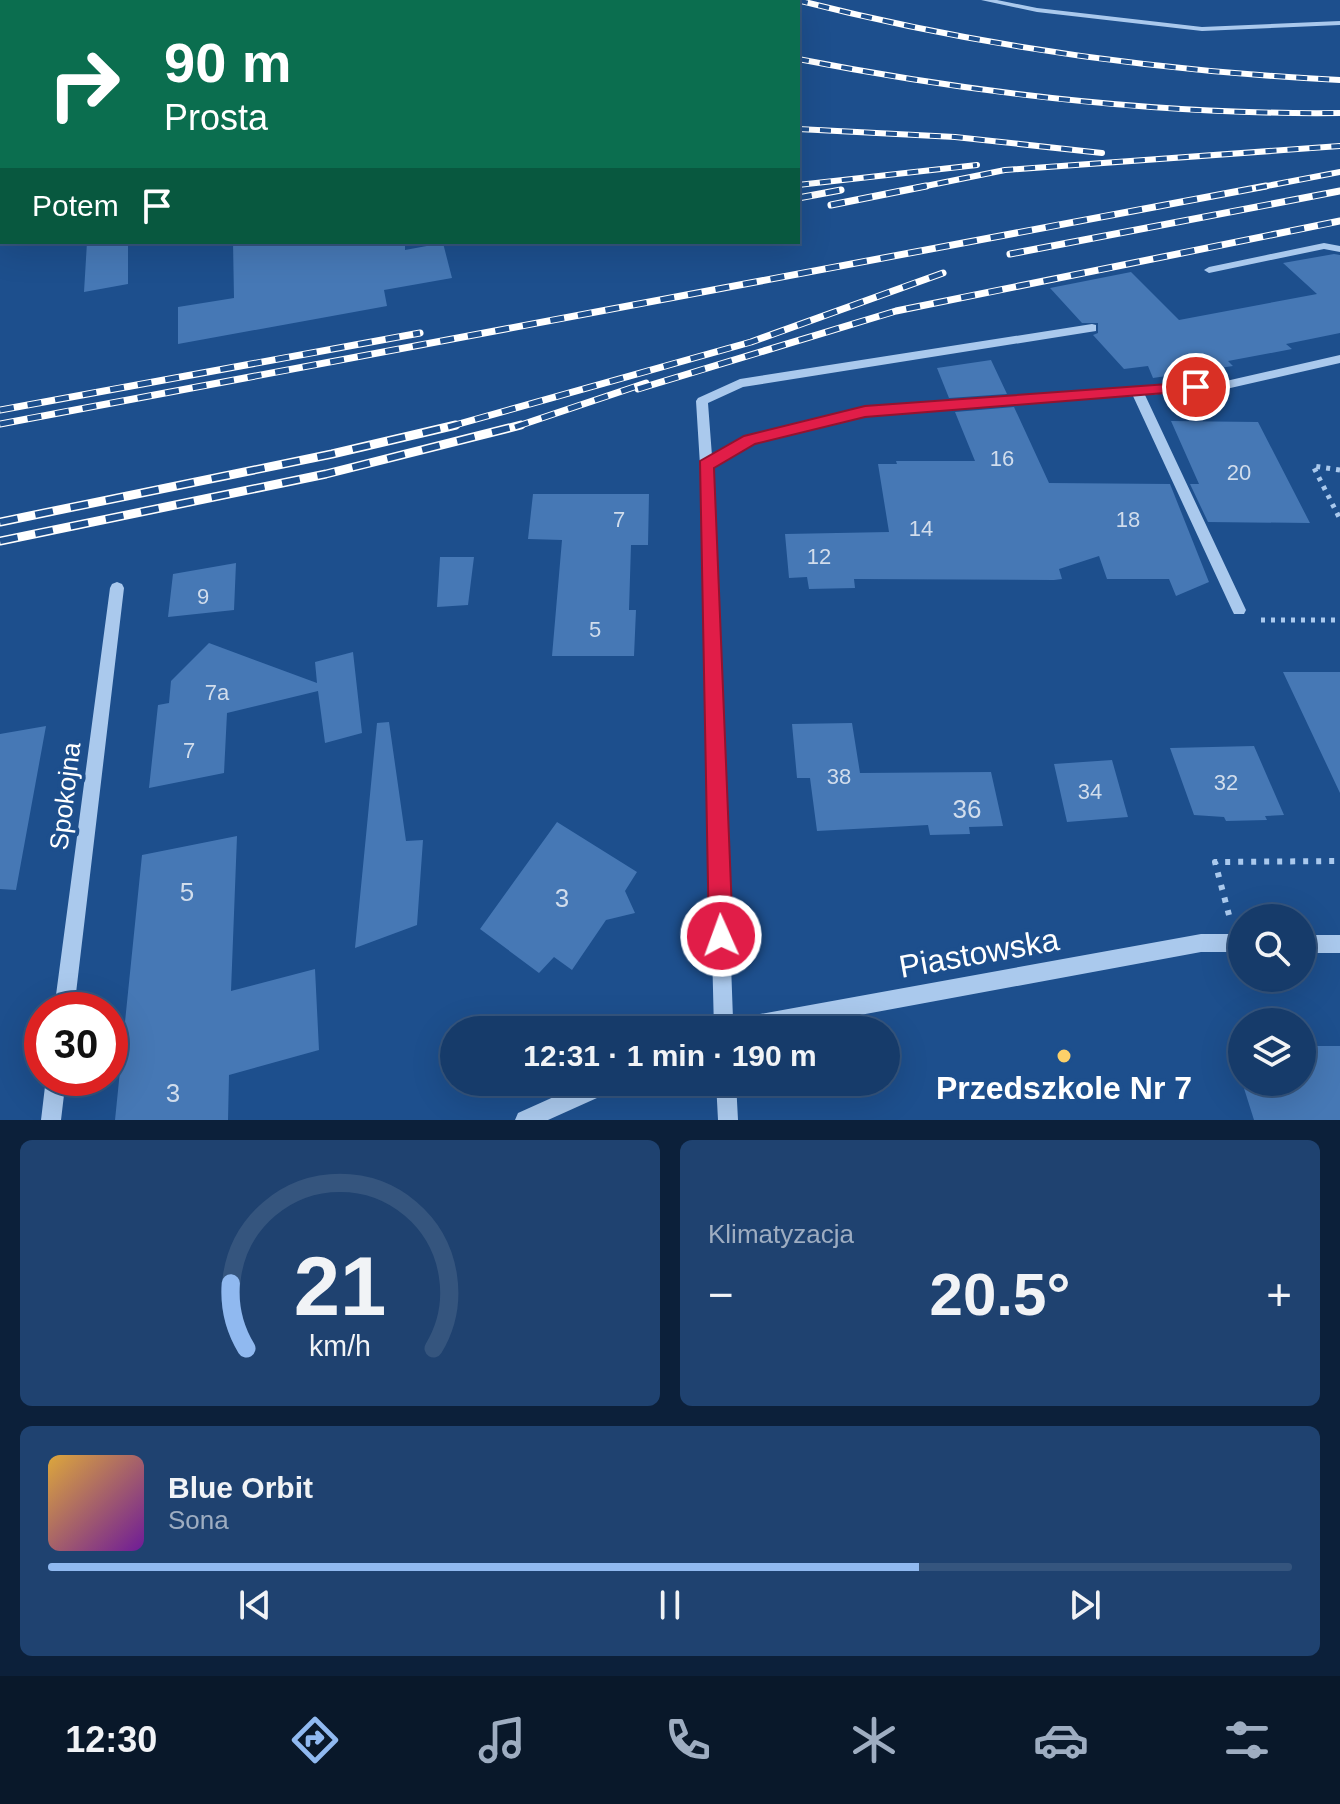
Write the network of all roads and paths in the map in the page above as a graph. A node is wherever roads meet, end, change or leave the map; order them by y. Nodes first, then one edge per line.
1 (985, 0) edge
2 (1340, 23) edge
3 (1340, 249) edge
4 (1209, 270) dead end
5 (1092, 328) dead end
6 (1340, 359) edge
7 (1137, 391) junction
8 (706, 465) junction
9 (1340, 470) edge
10 (1340, 519) edge
11 (117, 588) dead end
12 (1239, 610) joint
13 (1340, 620) edge
14 (1340, 861) edge
15 (1228, 906) edge
16 (1228, 943) edge
17 (1316, 944) edge
18 (1340, 944) edge
19 (66, 992) edge
20 (726, 1016) edge
21 (802, 1016) edge
22 (54, 1096) edge
23 (579, 1096) edge
24 (727, 1096) edge
25 (51, 1120) edge
26 (525, 1120) edge
27 (728, 1120) edge

1 - 2 street
3 - 4 street
5 - 8 street
6 - 7 street
7 - 8 street
7 - 12 street
8 - 20 street
9 - 10 path
11 - 19 street, Spokojna
12 - 13 path
14 - 15 path
16 - 21 street, Piastowska
17 - 18 street
22 - 25 street
23 - 26 street
24 - 27 street

